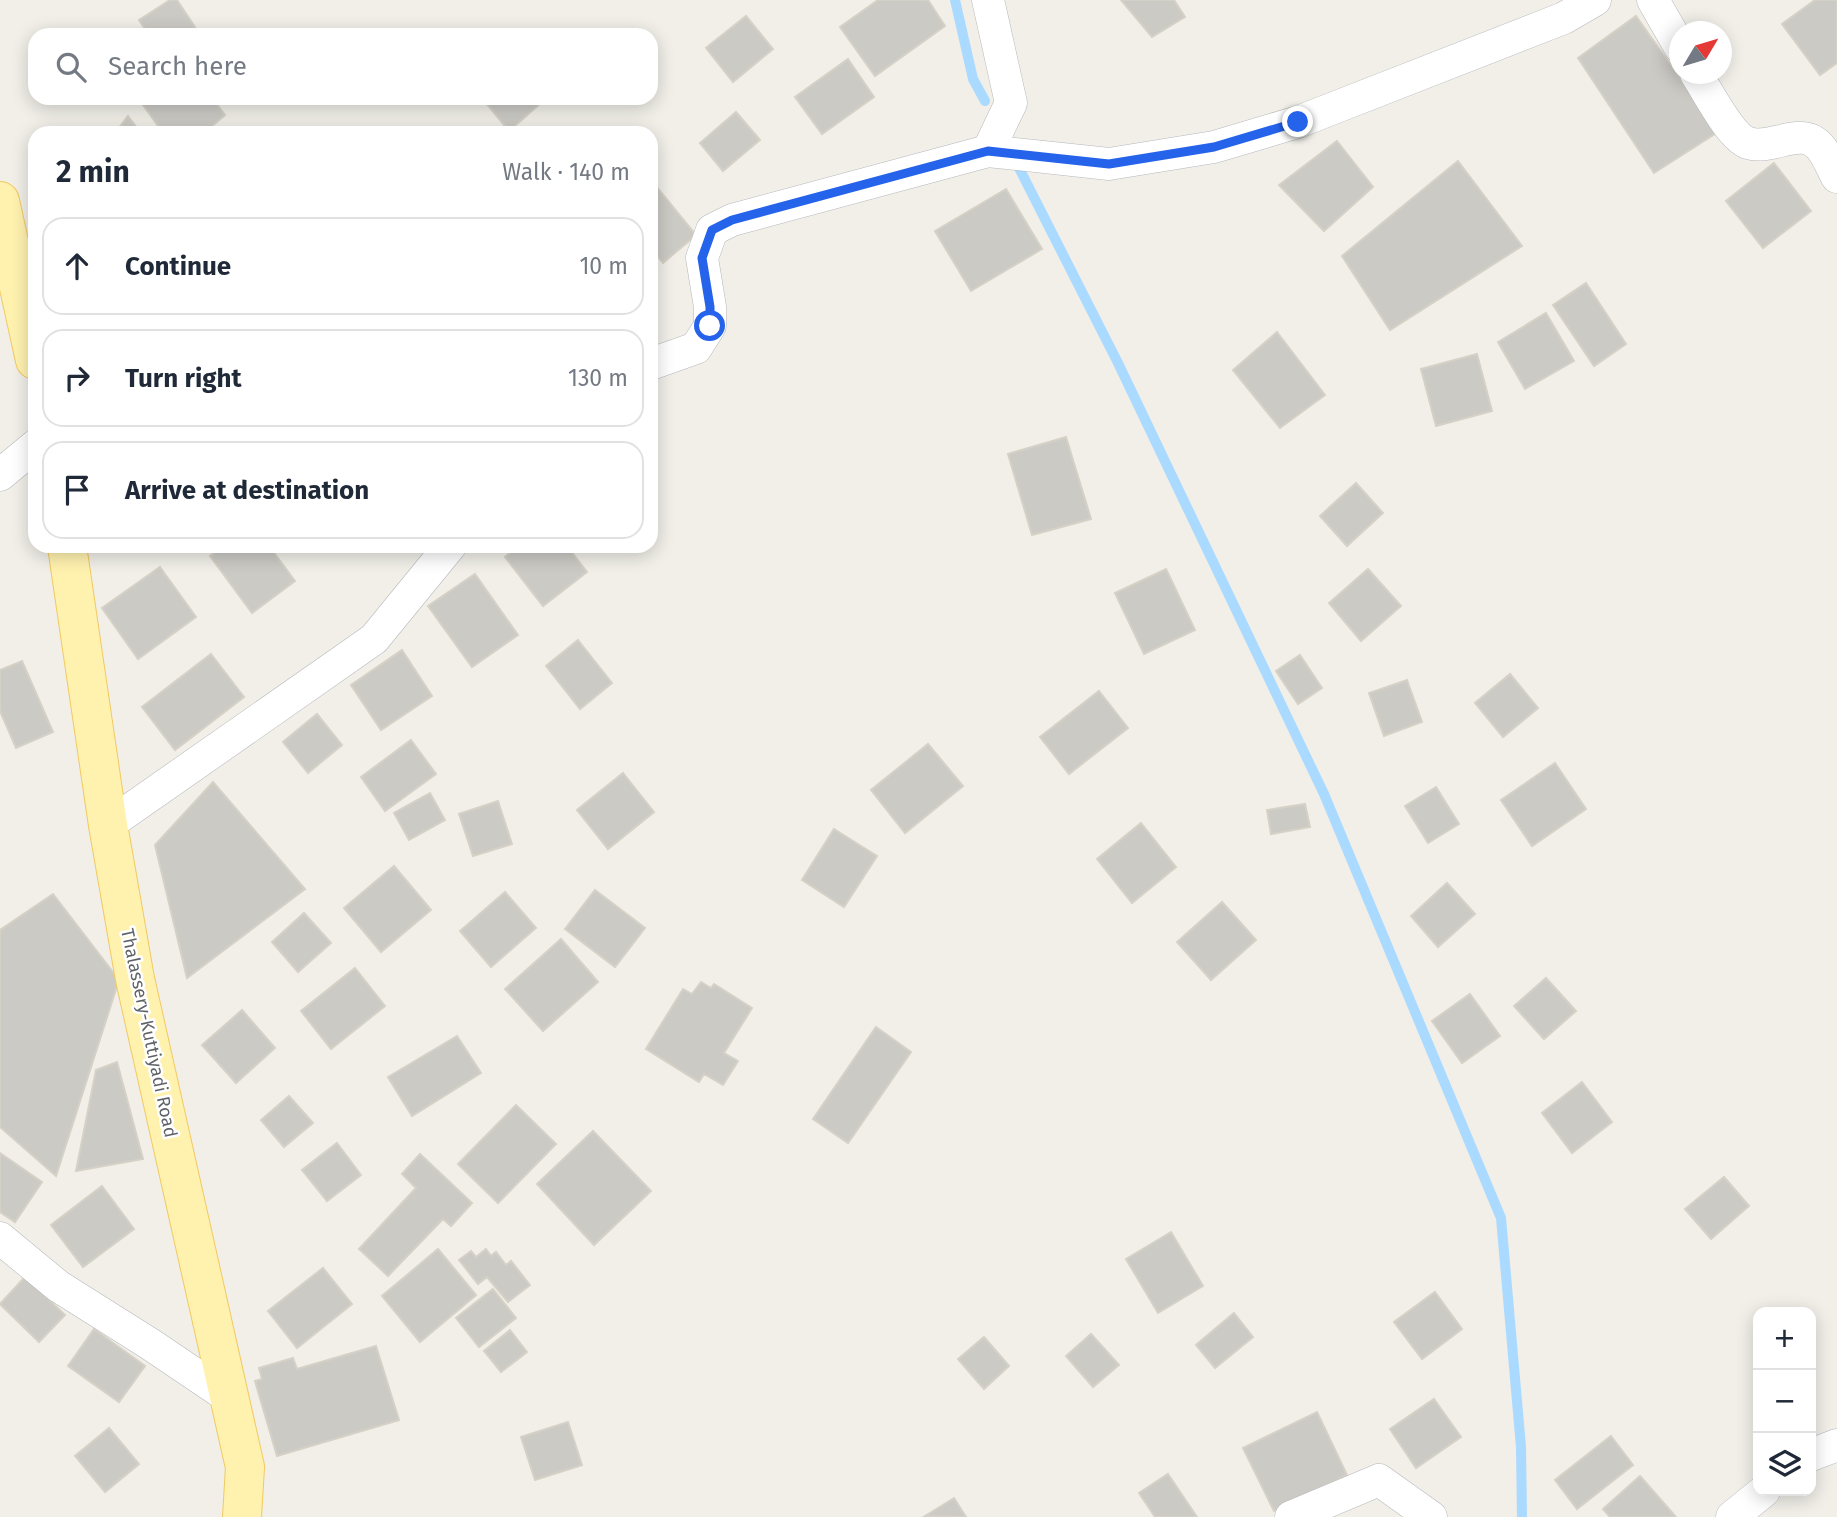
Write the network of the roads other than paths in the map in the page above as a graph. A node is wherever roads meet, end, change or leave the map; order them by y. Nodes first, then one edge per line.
1 (988, 0) edge
2 (1595, 0) edge
3 (1653, 0) edge
4 (1669, 29) edge
5 (1702, 84) edge
6 (988, 151) junction
7 (1837, 177) edge
8 (0, 201) edge
9 (28, 328) edge
10 (658, 362) edge
11 (28, 452) edge
12 (0, 475) edge
13 (68, 553) edge
14 (444, 553) edge
15 (108, 825) junction
16 (0, 1238) edge
17 (230, 1398) junction
18 (1837, 1445) edge
19 (1816, 1453) edge
20 (1758, 1496) edge
21 (242, 1517) edge
22 (1291, 1517) edge
23 (1431, 1517) edge
24 (1732, 1517) edge

1 - 6 street
2 - 6 street
3 - 4 street
5 - 7 street
6 - 10 street
8 - 9 main road
11 - 12 street
13 - 15 main road, Thalassery-Kuttiyadi Road
14 - 15 street
15 - 17 main road, Thalassery-Kuttiyadi Road
16 - 17 street
17 - 21 main road, Thalassery-Kuttiyadi Road
18 - 19 street
20 - 24 street
22 - 23 street

